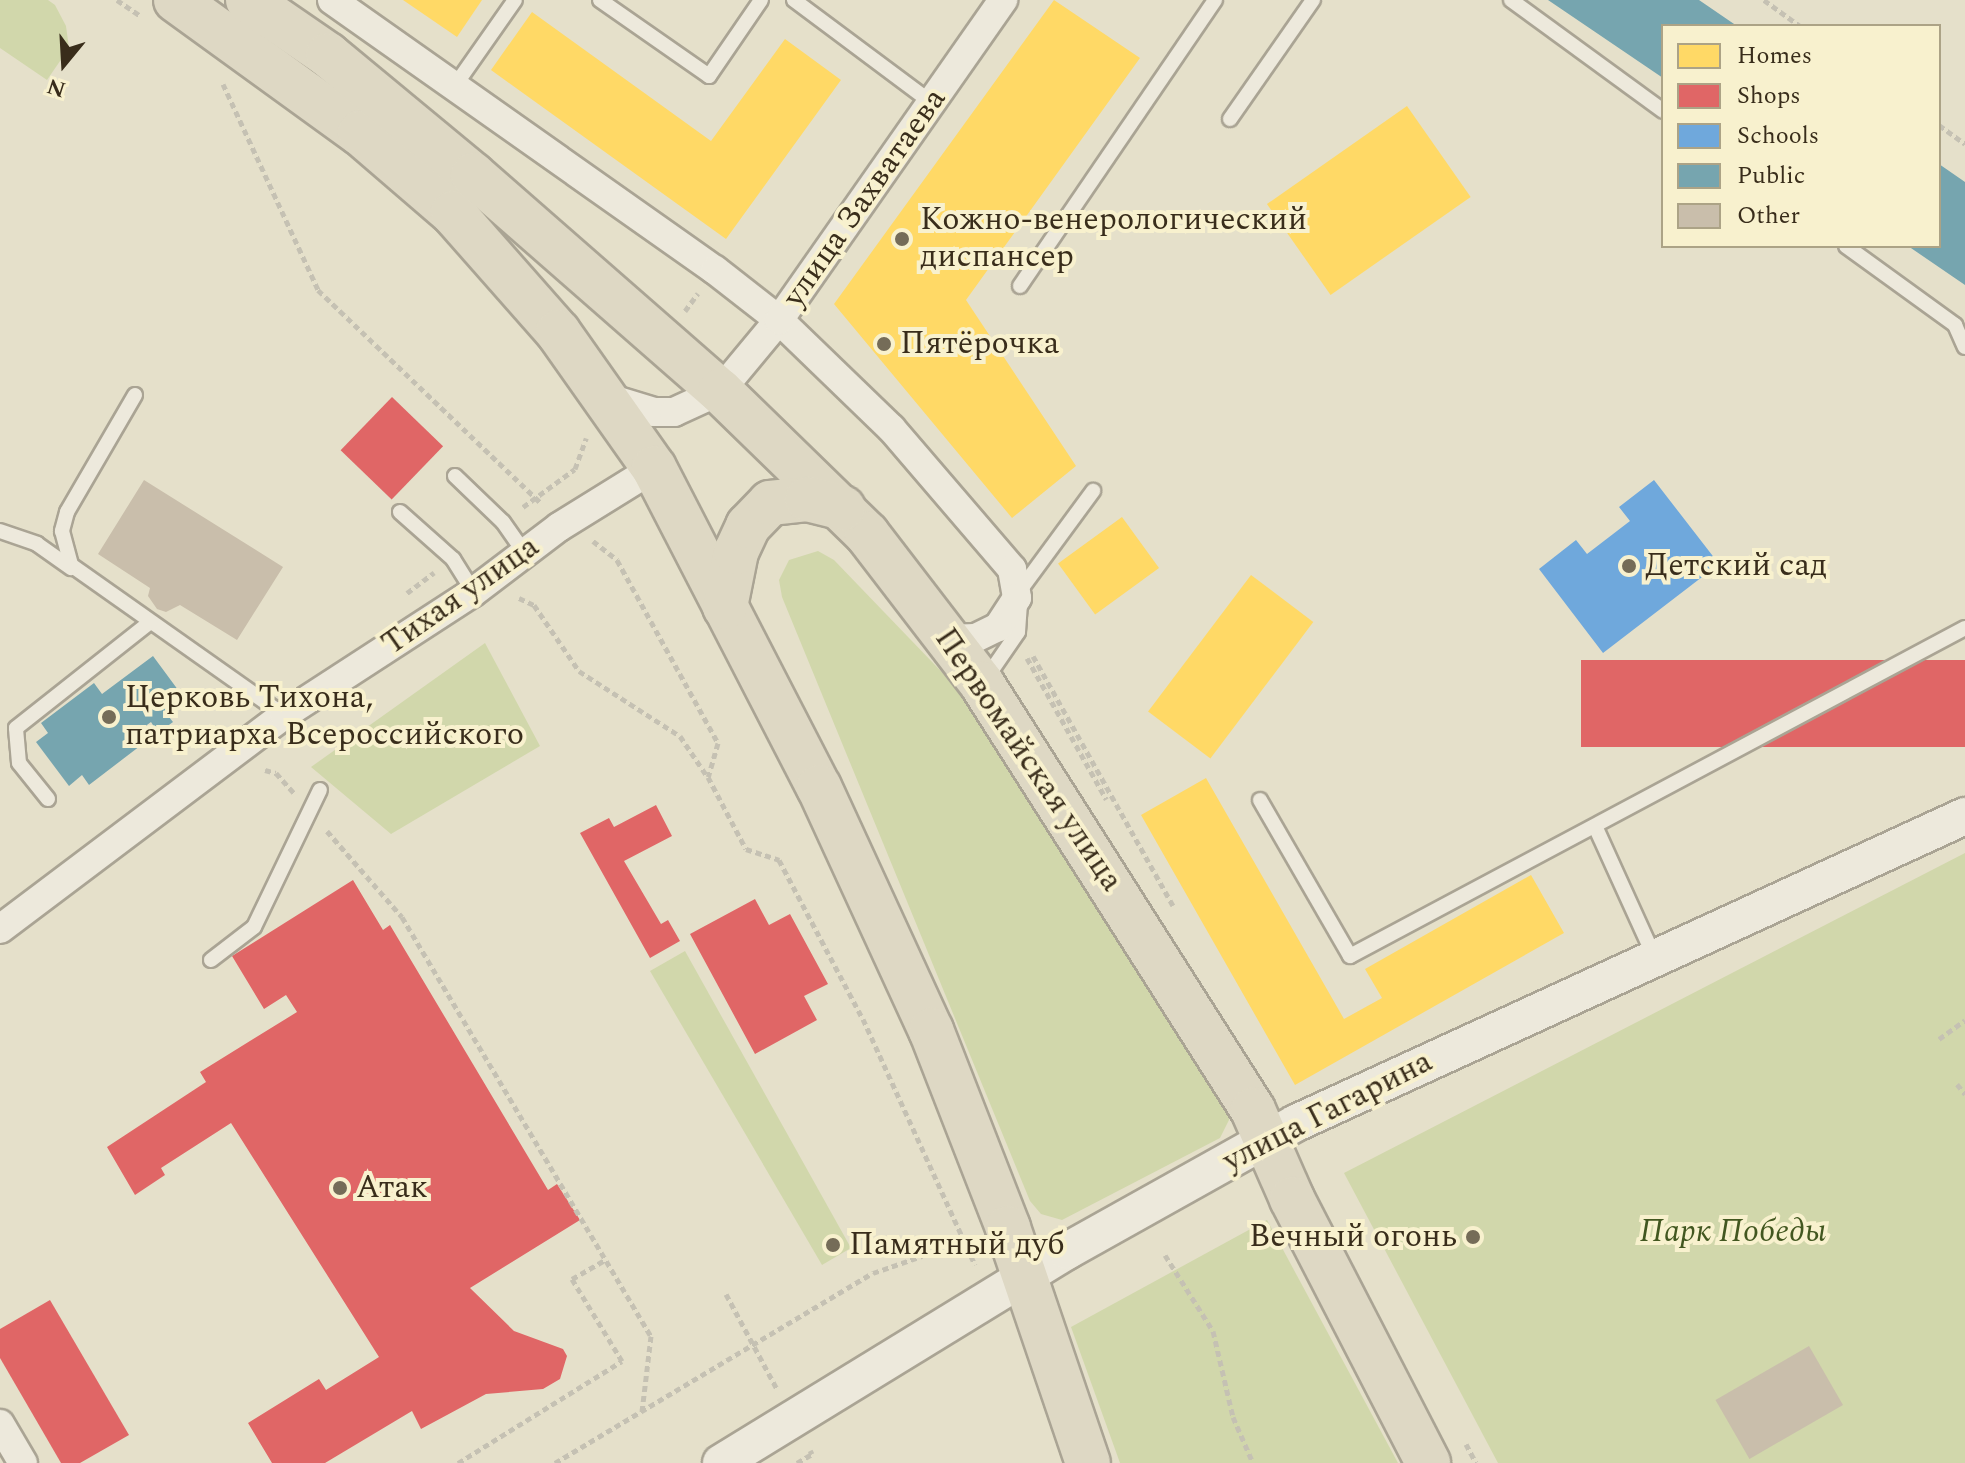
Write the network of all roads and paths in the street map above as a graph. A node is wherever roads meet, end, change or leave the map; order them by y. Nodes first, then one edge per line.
1 (117, 0) edge
2 (248, 0) edge
3 (332, 0) edge
4 (515, 0) edge
5 (600, 0) edge
6 (761, 0) edge
7 (794, 0) edge
8 (1003, 0) edge
9 (1215, 0) edge
10 (1313, 0) edge
11 (1511, 0) edge
12 (1764, 0) edge
13 (164, 11) edge
14 (1797, 24) edge
15 (215, 72) dead end
16 (454, 87) junction
17 (932, 103) junction
18 (1661, 110) edge
19 (1230, 119) dead end
20 (1941, 126) edge
21 (1965, 144) edge
22 (1849, 248) edge
23 (1020, 286) dead end
24 (779, 320) junction
25 (1965, 347) edge
26 (720, 391) junction
27 (135, 395) dead end
28 (608, 398) junction
29 (654, 468) junction
30 (455, 476) dead end
31 (1093, 491) dead end
32 (843, 508) junction
33 (400, 512) dead end
34 (559, 527) junction
35 (0, 531) edge
36 (525, 553) junction
37 (88, 580) junction
38 (473, 591) junction
39 (512, 595) dead end
40 (1017, 598) junction
41 (725, 607) junction
42 (150, 622) junction
43 (1965, 628) edge
44 (947, 639) junction
45 (1032, 643) dead end
46 (982, 684) junction
47 (284, 715) junction
48 (249, 765) dead end
49 (708, 777) junction
50 (320, 790) dead end
51 (48, 799) dead end
52 (1260, 800) dead end
53 (310, 811) junction
54 (1965, 816) edge
55 (1595, 826) junction
56 (1175, 908) dead end
57 (0, 929) edge
58 (1654, 956) junction
59 (211, 960) dead end
60 (1965, 1020) edge
61 (1939, 1039) dead end
62 (1957, 1084) dead end
63 (1965, 1094) edge
64 (1266, 1141) junction
65 (966, 1247) dead end
66 (1165, 1255) dead end
67 (922, 1256) dead end
68 (606, 1259) junction
69 (1024, 1278) junction
70 (726, 1294) dead end
71 (753, 1345) junction
72 (642, 1411) junction
73 (793, 1418) junction
74 (0, 1424) edge
75 (23, 1463) edge
76 (458, 1463) edge
77 (555, 1463) edge
78 (721, 1463) edge
79 (797, 1463) edge
80 (1088, 1463) edge
81 (1253, 1463) edge
82 (1428, 1463) edge

1 - 13 path
2 - 26 highway, Первомайская улица
3 - 16 street
4 - 16 lane
5 - 6 lane
7 - 17 lane
8 - 17 street, улица Захватаева
9 - 23 lane
10 - 19 lane
11 - 18 lane
12 - 14 path
13 - 28 highway
15 - 34 path
16 - 24 street
17 - 24 street, улица Захватаева
20 - 21 path
22 - 25 lane
24 - 26 street, улица Захватаева
24 - 40 street
26 - 28 street
26 - 32 highway, Первомайская улица
27 - 37 lane
28 - 29 highway
29 - 34 street, Тихая улица
29 - 41 highway
30 - 36 lane
31 - 40 lane
32 - 41 highway
32 - 44 highway, Первомайская улица
33 - 38 lane
34 - 36 street, Тихая улица
34 - 49 path
35 - 37 lane
36 - 38 street, Тихая улица
37 - 42 lane
38 - 47 street, Тихая улица
39 - 49 path
40 - 44 street
40 - 46 lane
41 - 69 highway
42 - 47 lane
42 - 51 lane
43 - 55 lane
44 - 46 highway, Первомайская улица
45 - 56 path
46 - 64 highway, Первомайская улица
47 - 57 street, Тихая улица
48 - 53 path
49 - 65 path
50 - 53 lane
52 - 55 lane
53 - 59 lane
53 - 68 path
54 - 58 street, улица Гагарина
55 - 58 lane
58 - 64 street, улица Гагарина
60 - 61 path
62 - 63 path
64 - 69 street, улица Гагарина
64 - 82 highway, Первомайская улица
66 - 81 path
67 - 71 path
68 - 72 path
68 - 76 path
69 - 73 street, улица Гагарина
69 - 80 highway
70 - 71 path
71 - 72 path
71 - 73 path
72 - 77 path
73 - 78 street, улица Гагарина
73 - 79 path
74 - 75 street

